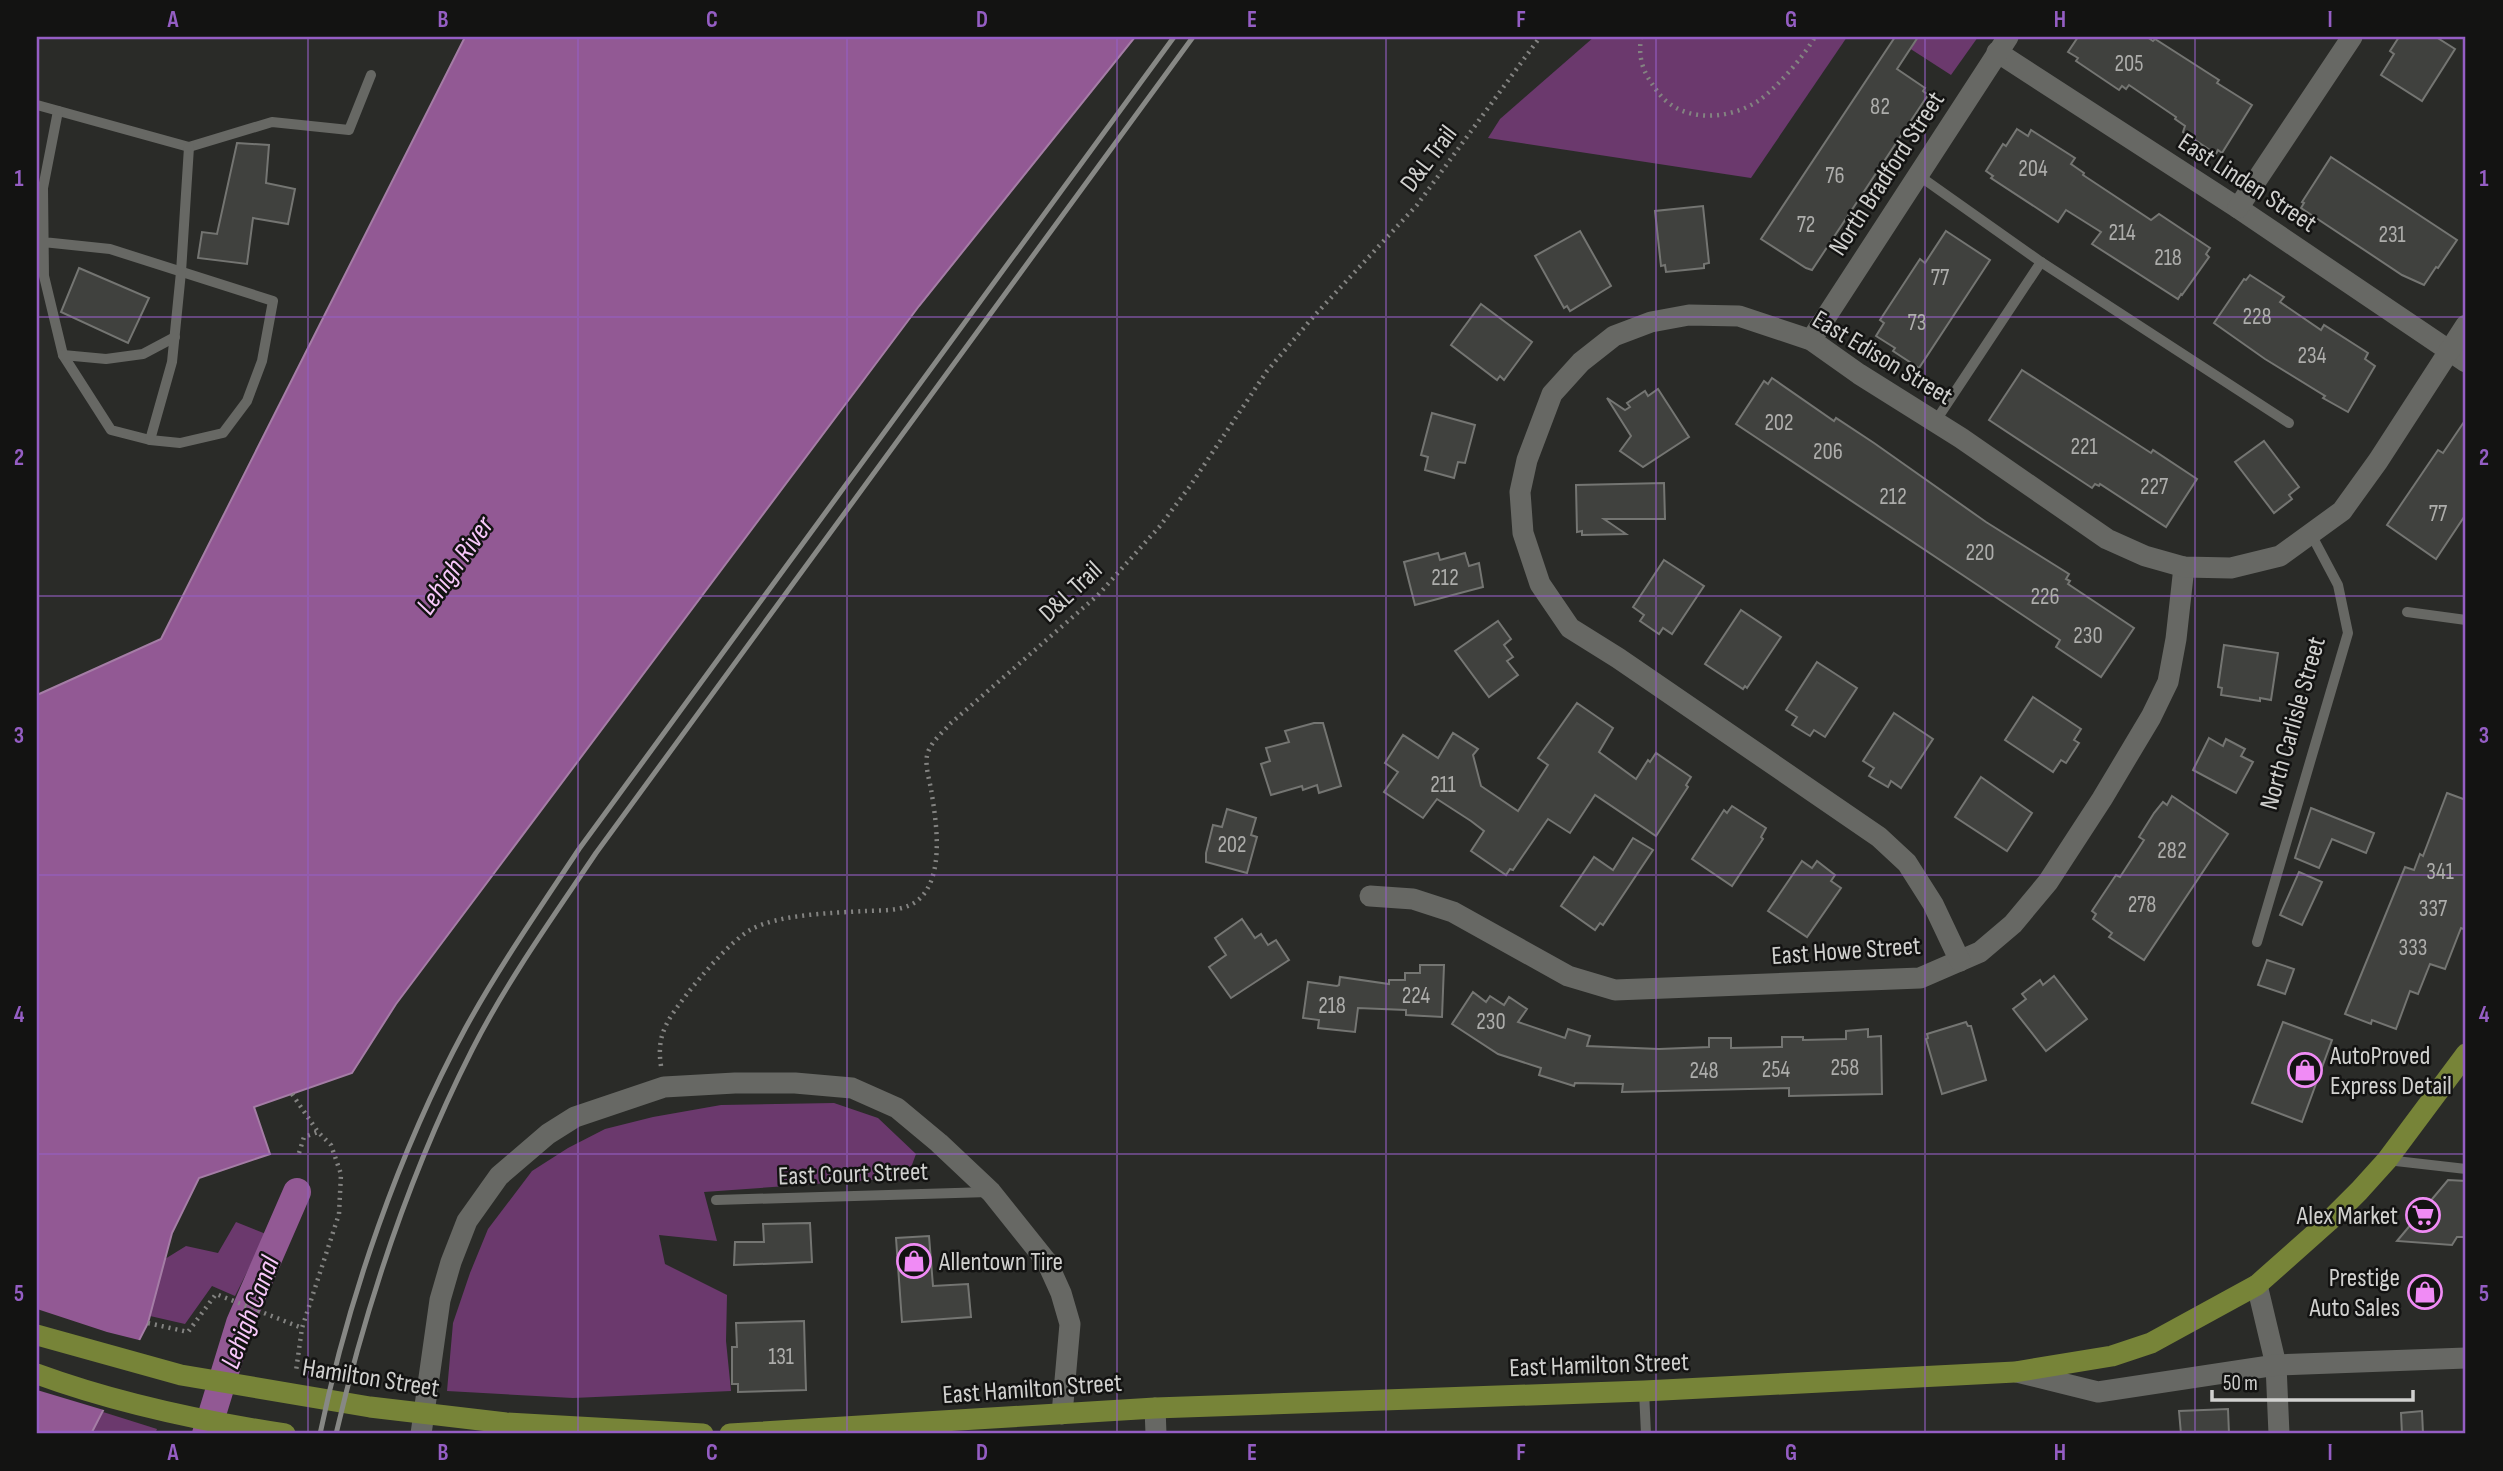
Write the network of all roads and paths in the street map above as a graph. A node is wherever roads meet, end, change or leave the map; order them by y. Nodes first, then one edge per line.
1 (1540, 37) edge
2 (1641, 37) edge
3 (1815, 37) edge
4 (2352, 37) edge
5 (2002, 45) edge
6 (371, 75) dead end
7 (37, 105) edge
8 (58, 111) junction
9 (189, 147) junction
10 (1918, 175) junction
11 (2238, 208) junction
12 (43, 242) junction
13 (2041, 262) junction
14 (181, 272) junction
15 (2466, 325) edge
16 (175, 337) junction
17 (1811, 340) junction
18 (63, 355) junction
19 (2458, 357) edge
20 (1935, 422) junction
21 (2289, 423) dead end
22 (150, 440) junction
23 (2311, 534) junction
24 (2184, 567) junction
25 (2407, 612) dead end
26 (2466, 620) edge
27 (1370, 896) dead end
28 (2257, 942) dead end
29 (1960, 961) junction
30 (2466, 1054) edge
31 (664, 1087) junction
32 (292, 1094) dead end
33 (318, 1132) junction
34 (299, 1153) dead end
35 (2387, 1160) junction
36 (2466, 1169) edge
37 (991, 1192) junction
38 (716, 1200) dead end
39 (2257, 1284) junction
40 (148, 1323) dead end
41 (37, 1335) edge
42 (2466, 1358) edge
43 (2276, 1365) junction
44 (2015, 1371) junction
45 (37, 1374) edge
46 (1644, 1391) junction
47 (1155, 1408) junction
48 (1062, 1414) junction
49 (285, 1434) edge
50 (421, 1434) edge
51 (703, 1434) edge
52 (730, 1434) edge
53 (1156, 1434) edge
54 (1646, 1434) edge
55 (2279, 1434) edge

1 - 31 path, D&L Trail
2 - 3 path
4 - 11 street
5 - 10 street, North Bradford Street
5 - 11 street, East Linden Street
6 - 9 lane
7 - 8 lane
8 - 9 lane
8 - 12 lane
9 - 14 lane
10 - 13 lane
10 - 17 street, North Bradford Street
11 - 19 street, East Linden Street
12 - 14 lane
12 - 18 lane
13 - 20 lane
13 - 21 lane
14 - 16 lane
14 - 22 lane
15 - 19 street
16 - 18 lane
16 - 22 lane
17 - 20 street, East Edison Street
17 - 29 street, East Edison Street
18 - 22 lane
19 - 23 street
20 - 24 street, East Edison Street
23 - 24 street, East Edison Street
23 - 28 lane, North Carlisle Street
24 - 29 street, East Howe Street
25 - 26 lane
27 - 29 street, East Howe Street
30 - 35 main road
31 - 37 street
31 - 50 street
32 - 33 path
33 - 34 path
33 - 40 path
35 - 36 lane
35 - 39 main road
37 - 38 lane, East Court Street
37 - 48 street
39 - 43 street
39 - 44 main road
41 - 51 main road, Hamilton Street
42 - 43 street, East Hamilton Street
43 - 44 street, East Hamilton Street
43 - 55 street
44 - 46 main road, East Hamilton Street
45 - 49 main road
46 - 47 main road, East Hamilton Street
46 - 54 lane
47 - 48 main road, East Hamilton Street
47 - 53 street
48 - 52 main road, East Hamilton Street

